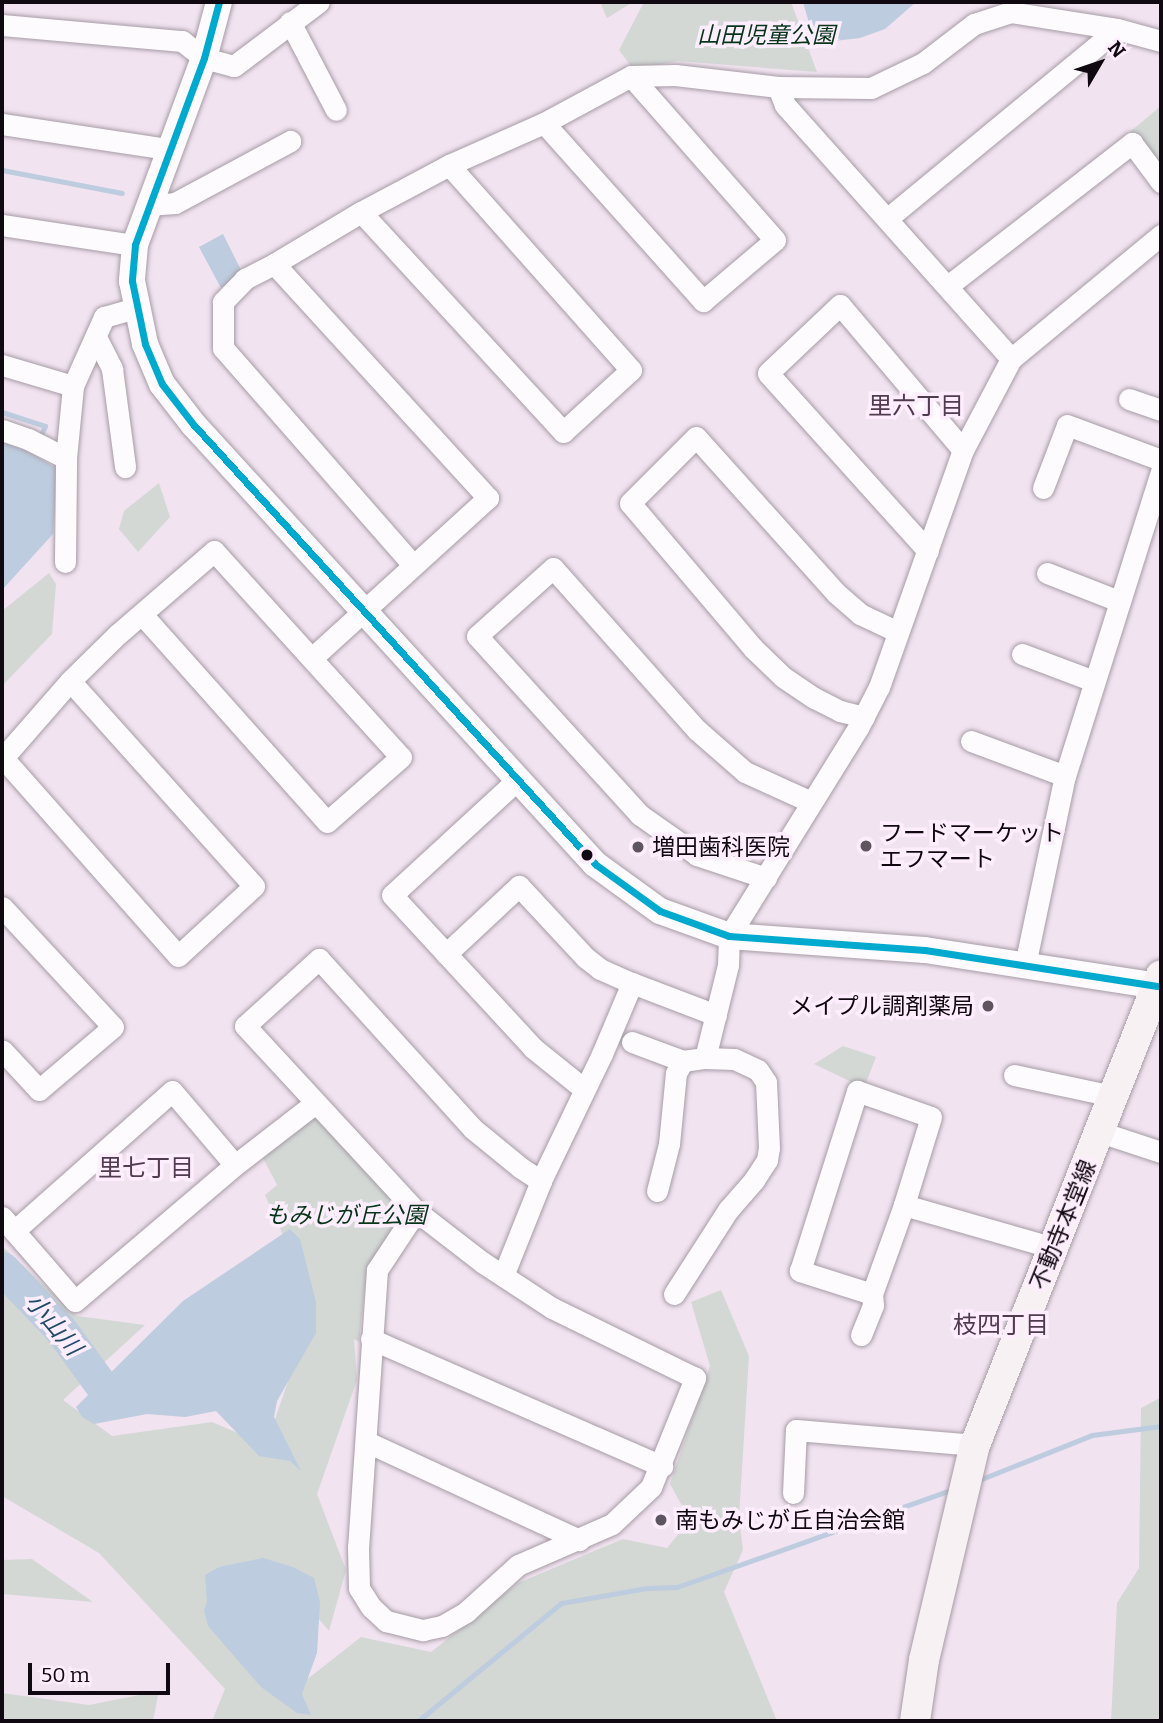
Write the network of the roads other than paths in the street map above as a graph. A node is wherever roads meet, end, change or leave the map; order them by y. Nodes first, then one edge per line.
1 (219, 2) edge
2 (319, 2) edge
3 (290, 22) junction
4 (2, 25) edge
5 (1117, 29) junction
6 (1161, 41) edge
7 (204, 58) junction
8 (631, 76) junction
9 (778, 87) junction
10 (336, 110) dead end
11 (544, 123) junction
12 (2, 124) edge
13 (290, 141) dead end
14 (168, 149) junction
15 (449, 165) junction
16 (1161, 182) edge
17 (148, 205) junction
18 (360, 212) junction
19 (888, 218) junction
20 (2, 225) edge
21 (1161, 235) edge
22 (135, 245) junction
23 (274, 264) junction
24 (948, 285) junction
25 (138, 307) junction
26 (96, 337) junction
27 (1011, 359) junction
28 (2, 365) edge
29 (74, 386) junction
30 (1129, 398) dead end
31 (1161, 410) edge
32 (2, 430) edge
33 (963, 450) junction
34 (66, 458) junction
35 (1161, 460) edge
36 (125, 467) dead end
37 (1161, 471) edge
38 (1043, 488) dead end
39 (928, 551) junction
40 (65, 562) dead end
41 (413, 565) junction
42 (1047, 573) dead end
43 (1119, 601) junction
44 (362, 612) junction
45 (142, 614) junction
46 (898, 632) junction
47 (1022, 654) dead end
48 (312, 659) junction
49 (70, 681) junction
50 (1094, 681) junction
51 (864, 717) junction
52 (971, 741) dead end
53 (2, 759) edge
54 (1066, 776) junction
55 (516, 781) junction
56 (811, 803) junction
57 (766, 878) junction
58 (2, 907) edge
59 (729, 936) junction
60 (446, 954) junction
61 (1025, 965) junction
62 (1159, 981) edge
63 (632, 982) junction
64 (716, 1015) junction
65 (1154, 1017) edge
66 (632, 1042) dead end
67 (2, 1050) edge
68 (705, 1058) junction
69 (683, 1061) junction
70 (1014, 1075) dead end
71 (584, 1089) junction
72 (1113, 1096) junction
73 (314, 1104) junction
74 (1100, 1132) junction
75 (1161, 1152) edge
76 (235, 1164) junction
77 (541, 1181) junction
78 (657, 1191) dead end
79 (904, 1205) junction
80 (415, 1211) junction
81 (8, 1224) edge
82 (1054, 1248) junction
83 (503, 1276) junction
84 (674, 1294) dead end
85 (872, 1294) junction
86 (861, 1335) dead end
87 (371, 1339) junction
88 (367, 1442) junction
89 (975, 1446) junction
90 (662, 1466) junction
91 (793, 1493) dead end
92 (579, 1540) junction
93 (915, 1721) edge

1 - 7 street
2 - 3 street
3 - 7 street
3 - 10 street
4 - 7 street
5 - 6 street
5 - 9 street
5 - 19 street
7 - 14 street
8 - 9 street
8 - 11 street
8 - 11 street
9 - 19 street
11 - 15 street
12 - 14 street
13 - 17 street
14 - 17 street
15 - 18 street
15 - 18 street
16 - 24 street
17 - 22 street
18 - 23 street
19 - 24 street
20 - 22 street
21 - 27 street
22 - 25 street
23 - 41 street
23 - 41 street
24 - 27 street
25 - 26 street
25 - 44 street
26 - 29 street
26 - 36 street
27 - 33 street
28 - 29 street
29 - 34 street
30 - 31 street
32 - 34 street
33 - 39 street
33 - 39 street
34 - 40 street
35 - 38 street
37 - 43 street
39 - 46 street
41 - 44 street
42 - 43 street
43 - 50 street
44 - 48 street
44 - 55 street
45 - 48 street
45 - 48 street
45 - 49 street
46 - 51 street
46 - 51 street
47 - 50 street
49 - 53 street
49 - 53 street
50 - 54 street
51 - 56 street
52 - 54 street
54 - 61 street
55 - 59 street
55 - 60 street
56 - 57 street
56 - 57 street
57 - 59 street
58 - 67 street
59 - 61 street
59 - 64 street
60 - 63 street
60 - 71 street
61 - 62 street
62 - 65 main road, 不動寺本堂線
63 - 64 street
63 - 71 street
64 - 68 street
65 - 72 main road, 不動寺本堂線
66 - 69 street
68 - 69 street
68 - 84 street
69 - 78 street
70 - 72 street
71 - 77 street
72 - 74 main road, 不動寺本堂線
73 - 76 street
73 - 77 street
73 - 80 street
74 - 75 street
74 - 82 main road, 不動寺本堂線
76 - 81 street
76 - 81 street
77 - 83 street
79 - 82 street
79 - 85 street
79 - 85 street
80 - 83 street
80 - 87 street
82 - 89 main road, 不動寺本堂線
83 - 90 street
85 - 86 street
87 - 88 street
87 - 90 street
88 - 92 street
88 - 92 street
89 - 91 street
89 - 93 main road, 不動寺本堂線
90 - 92 street

